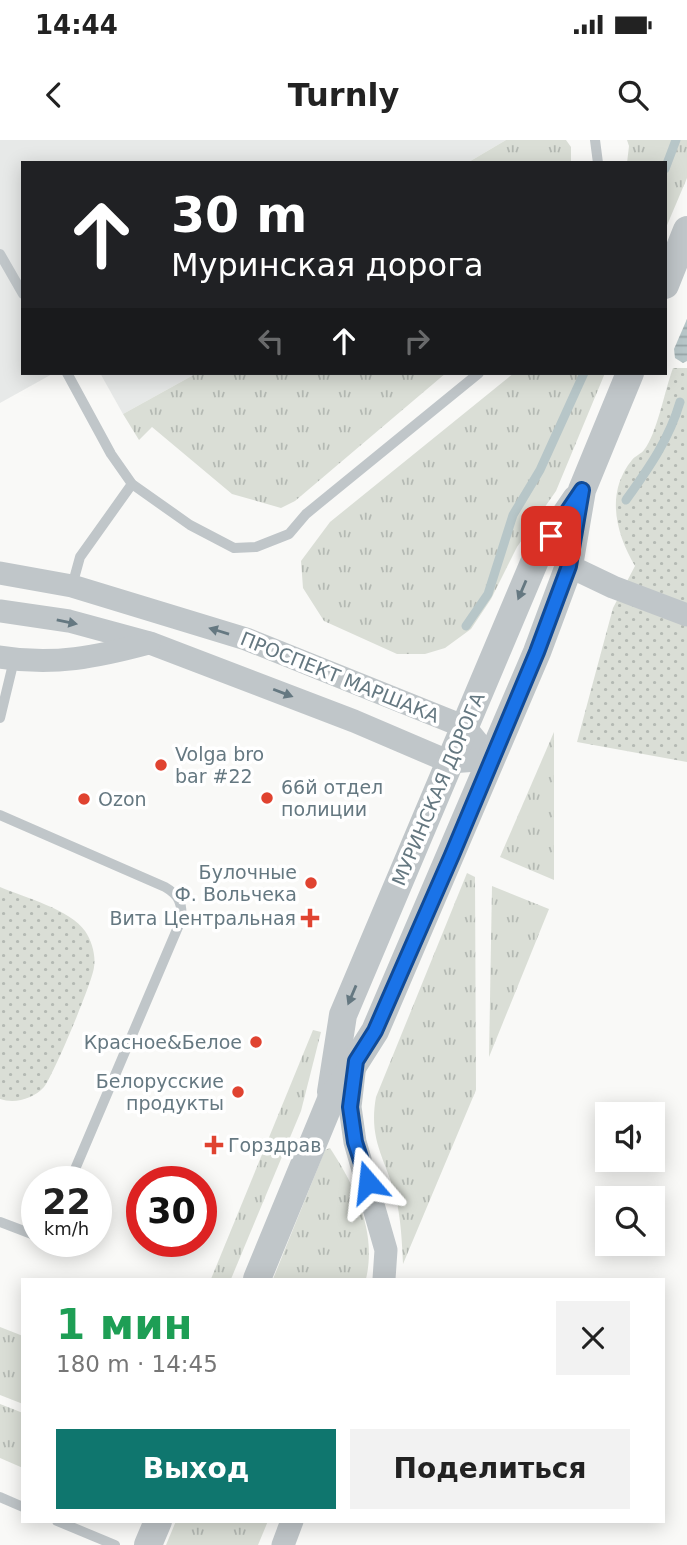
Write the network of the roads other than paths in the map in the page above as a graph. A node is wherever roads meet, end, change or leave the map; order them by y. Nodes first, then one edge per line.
1 (595, 140) edge
2 (598, 161) edge
3 (687, 230) edge
4 (0, 254) edge
5 (667, 280) edge
6 (21, 291) edge
7 (68, 375) edge
8 (477, 375) edge
9 (629, 375) edge
10 (132, 484) junction
11 (582, 490) junction
12 (569, 566) junction
13 (0, 573) edge
14 (72, 586) junction
15 (0, 611) edge
16 (687, 615) edge
17 (150, 643) junction
18 (7, 658) edge
19 (0, 718) edge
20 (465, 727) junction
21 (491, 759) junction
22 (450, 762) junction
23 (0, 815) edge
24 (356, 1061) junction
25 (330, 1102) junction
26 (76, 1166) edge
27 (0, 1222) edge
28 (21, 1230) edge
29 (257, 1278) edge
30 (384, 1278) edge
31 (0, 1497) edge
32 (21, 1506) edge
33 (62, 1523) edge
34 (157, 1523) edge
35 (291, 1523) edge
36 (116, 1545) edge
37 (148, 1545) edge
38 (283, 1545) edge

1 - 2 lane
3 - 5 street
4 - 6 lane
7 - 10 lane
8 - 10 lane
9 - 11 street, МУРИНСКАЯ ДОРОГА
10 - 14 lane
11 - 12 street, МУРИНСКАЯ ДОРОГА
11 -> 20 street, МУРИНСКАЯ ДОРОГА
12 - 16 street
12 - 21 street, МУРИНСКАЯ ДОРОГА
13 - 14 street, ПРОСПЕКТ МАРШАКА
20 -> 14 street, ПРОСПЕКТ МАРШАКА
15 -> 17 street, ПРОСПЕКТ МАРШАКА
17 - 18 street
17 -> 22 street, ПРОСПЕКТ МАРШАКА
18 - 19 lane
20 - 21 street, ПРОСПЕКТ МАРШАКА
20 - 22 street, МУРИНСКАЯ ДОРОГА
21 - 22 street, ПРОСПЕКТ МАРШАКА
21 - 24 street, МУРИНСКАЯ ДОРОГА
22 -> 25 street, МУРИНСКАЯ ДОРОГА
23 - 26 lane
24 - 25 street, МУРИНСКАЯ ДОРОГА
24 - 30 street
25 - 29 street, МУРИНСКАЯ ДОРОГА
27 - 28 lane
31 - 32 lane
33 - 36 lane
34 - 37 street
35 - 38 street

